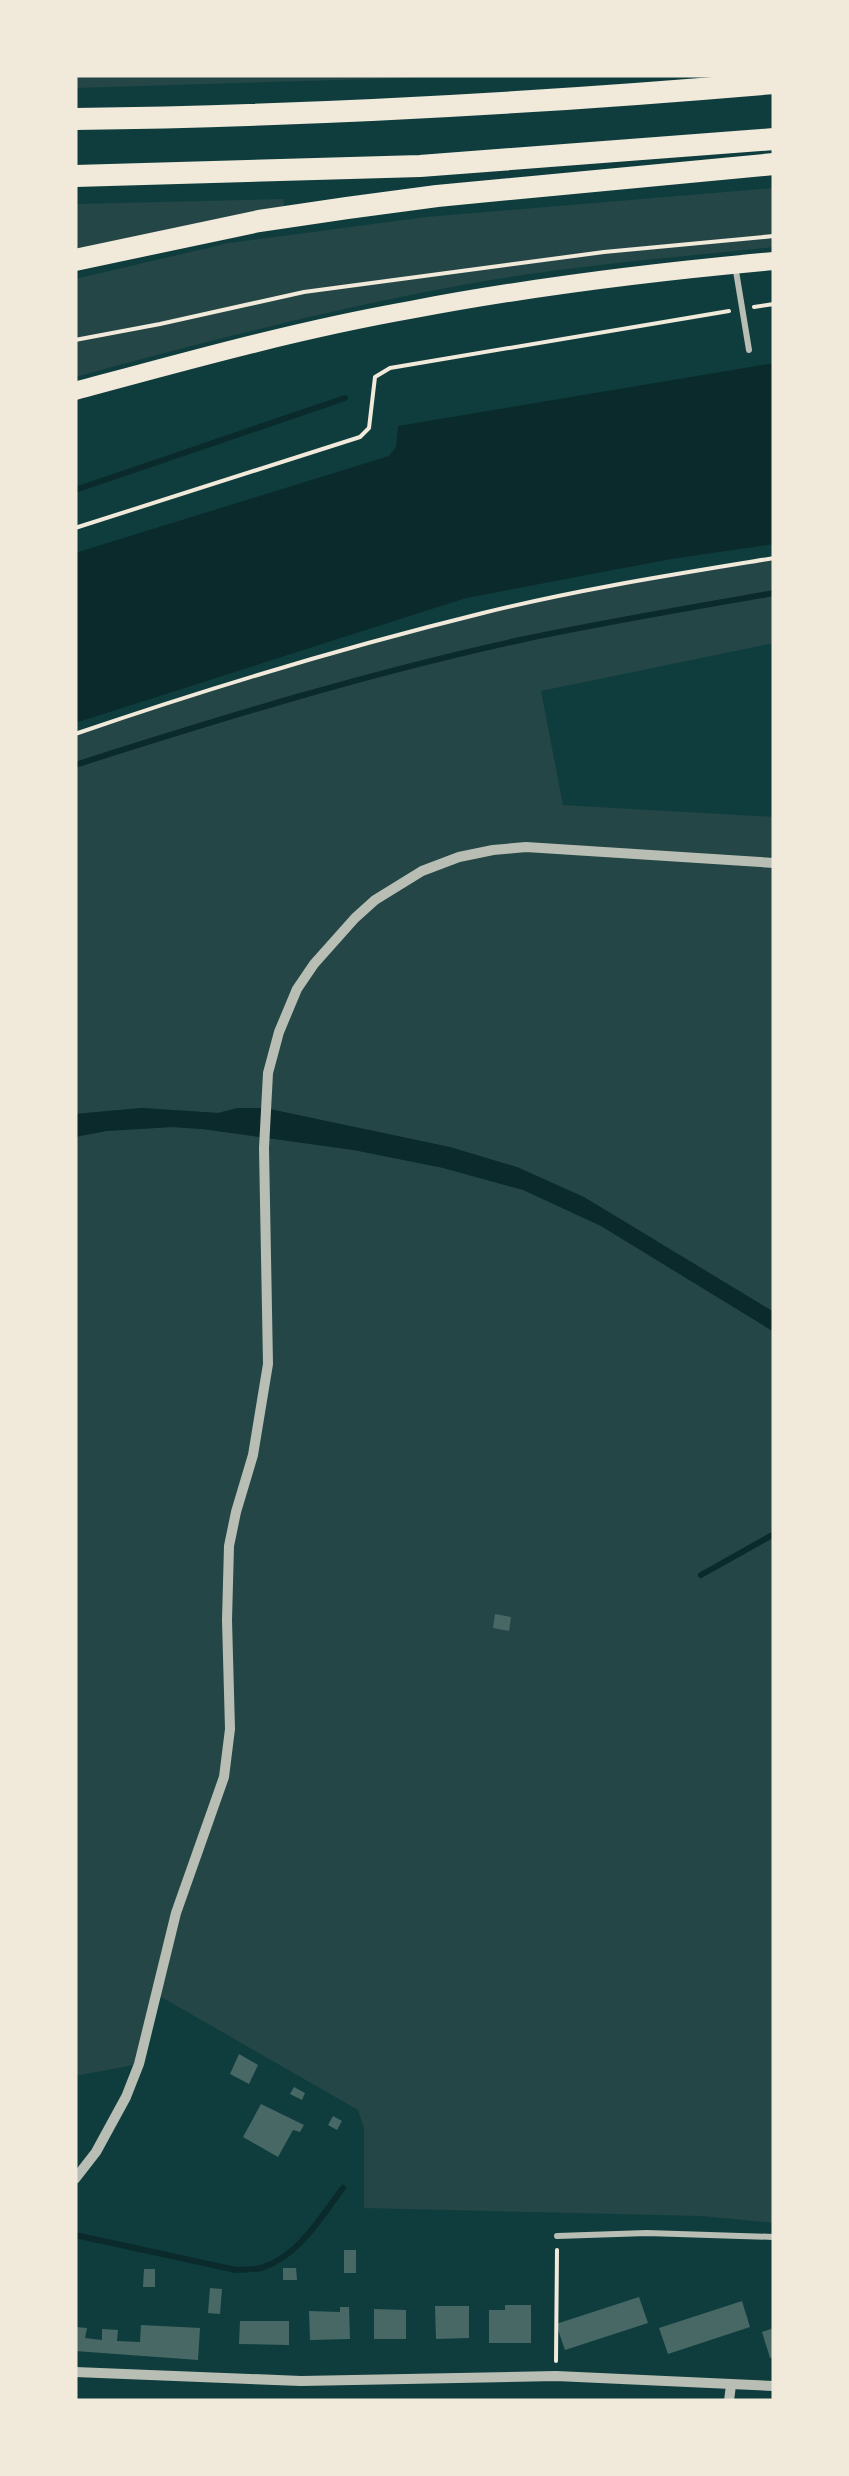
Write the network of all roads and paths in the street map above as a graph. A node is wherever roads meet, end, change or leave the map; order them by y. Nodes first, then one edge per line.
1 (774, 84) edge
2 (75, 119) edge
3 (774, 139) edge
4 (774, 164) edge
5 (75, 176) edge
6 (774, 236) edge
7 (75, 260) edge
8 (774, 260) edge
9 (734, 264) junction
10 (774, 304) edge
11 (742, 309) junction
12 (75, 340) edge
13 (749, 350) dead end
14 (75, 391) edge
15 (75, 528) edge
16 (774, 558) edge
17 (75, 734) edge
18 (774, 863) edge
19 (75, 2180) edge
20 (557, 2236) joint
21 (774, 2237) edge
22 (75, 2372) edge
23 (556, 2376) junction
24 (731, 2385) junction
25 (774, 2386) edge
26 (728, 2401) edge

1 - 2 highway
3 - 5 highway
4 - 7 highway
6 - 12 path
8 - 9 main road
9 - 11 lane
9 - 14 main road
10 - 11 path
11 - 13 lane
11 - 15 path
16 - 17 path
18 - 19 street
20 - 21 lane
20 - 23 path
22 - 23 street
23 - 24 street
24 - 25 street
24 - 26 street

